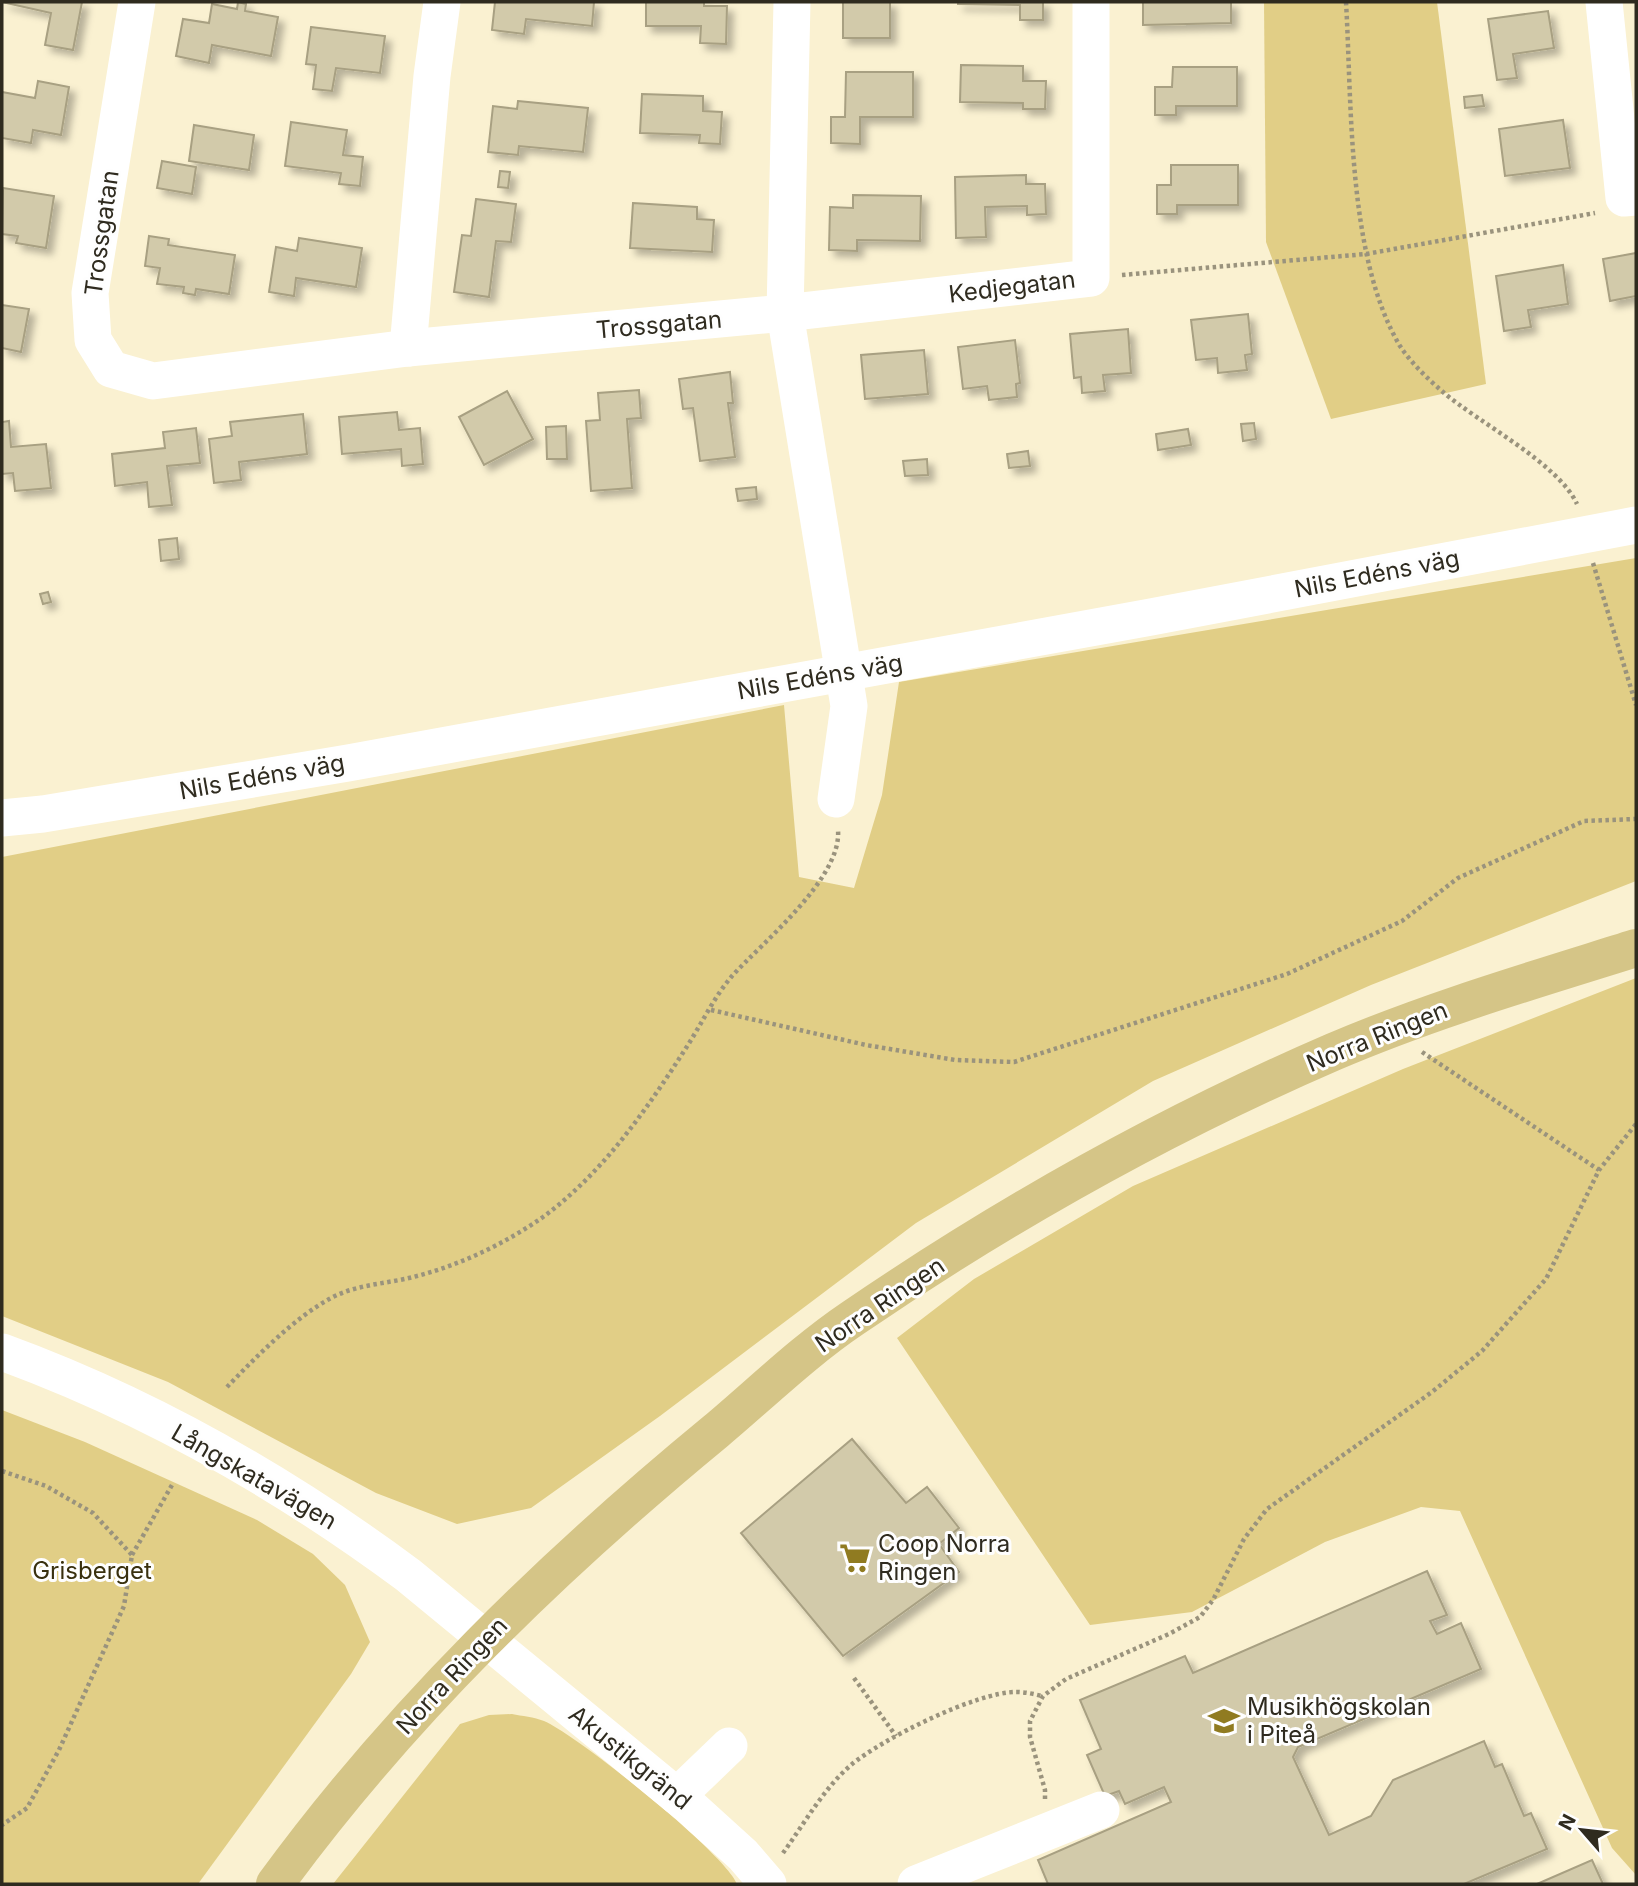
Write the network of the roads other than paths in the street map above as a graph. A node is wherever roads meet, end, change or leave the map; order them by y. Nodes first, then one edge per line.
1 (137, 2) edge
2 (442, 2) edge
3 (792, 2) edge
4 (1091, 2) edge
5 (1604, 2) edge
6 (1630, 197) edge
7 (785, 313) junction
8 (408, 348) junction
9 (1636, 524) edge
10 (845, 673) junction
11 (836, 799) road end
12 (2, 818) edge
13 (1636, 948) edge
14 (2, 1352) edge
15 (485, 1640) junction
16 (729, 1746) dead end
17 (677, 1797) junction
18 (1101, 1810) dead end
19 (765, 1880) edge
20 (275, 1884) edge
21 (916, 1884) edge

1 - 8 street, Trossgatan
2 - 8 street
3 - 7 street
4 - 7 street, Kedjegatan
5 - 6 street
7 - 8 street, Trossgatan
7 - 10 street
9 - 10 street, Nils Edéns väg
10 - 11 street
10 - 12 street, Nils Edéns väg
13 - 15 main road, Norra Ringen
14 - 15 street, Långskatavägen
15 - 17 street, Akustikgränd
15 - 20 main road, Norra Ringen
16 - 17 street
17 - 19 street, Akustikgränd
18 - 21 street

